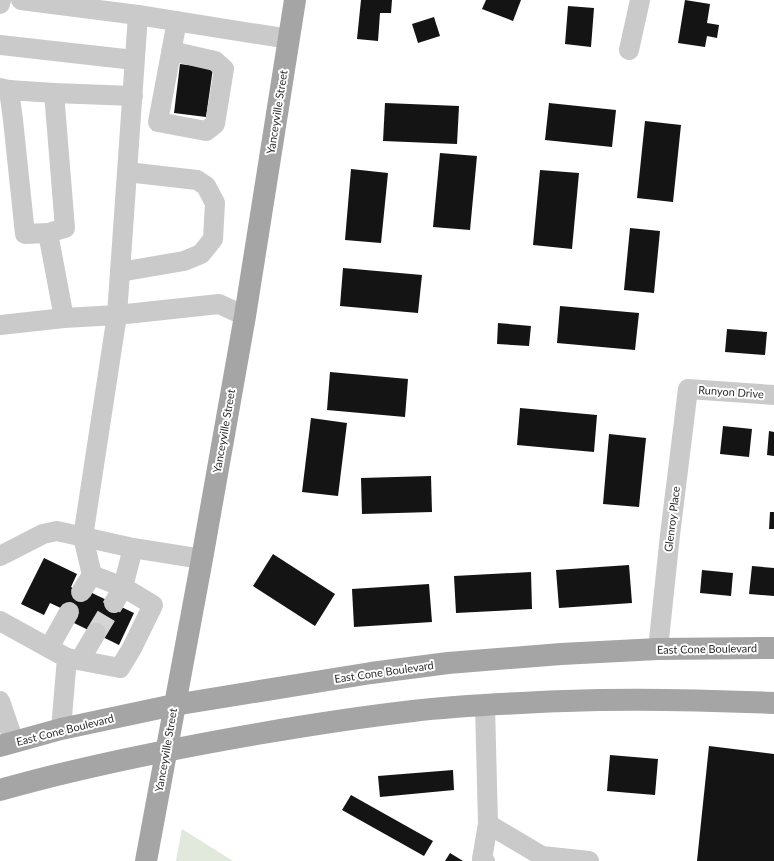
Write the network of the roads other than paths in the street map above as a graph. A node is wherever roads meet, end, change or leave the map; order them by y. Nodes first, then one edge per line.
1 (0, 0) edge
2 (21, 0) edge
3 (295, 0) edge
4 (640, 0) edge
5 (0, 4) edge
6 (138, 15) junction
7 (177, 21) junction
8 (289, 39) junction
9 (0, 45) edge
10 (629, 50) dead end
11 (171, 51) junction
12 (134, 60) junction
13 (4, 89) edge
14 (54, 93) junction
15 (132, 96) junction
16 (130, 120) junction
17 (158, 122) junction
18 (127, 172) junction
19 (48, 233) junction
20 (120, 272) junction
21 (117, 315) junction
22 (245, 316) junction
23 (64, 318) junction
24 (0, 325) edge
25 (688, 389) joint
26 (774, 394) edge
27 (84, 537) junction
28 (133, 548) junction
29 (0, 556) edge
30 (202, 558) junction
31 (92, 576) junction
32 (81, 592) dead end
33 (118, 595) junction
34 (69, 612) dead end
35 (0, 621) edge
36 (96, 634) tunnel mouth
37 (49, 648) junction
38 (774, 648) edge
39 (658, 650) junction
40 (74, 659) junction
41 (0, 702) edge
42 (774, 703) edge
43 (174, 705) junction
44 (485, 705) junction
45 (61, 729) junction
46 (7, 744) edge
47 (166, 750) junction
48 (0, 790) edge
49 (488, 824) junction
50 (146, 861) edge
51 (485, 861) edge
52 (589, 861) edge

1 - 5 street
2 - 6 street
3 - 8 main road, Yanceyville Street
4 - 10 street
6 - 7 street
6 - 12 street
7 - 8 street
7 - 11 street
8 - 22 main road, Yanceyville Street
9 - 12 street
11 - 17 street
11 - 17 street
12 - 15 street
13 - 14 street
13 - 19 street
14 - 15 street
14 - 19 street
15 - 16 street
16 - 17 street
16 - 18 street
18 - 20 street
18 - 20 street
19 - 23 street
20 - 21 street
21 - 22 street
21 - 23 street
21 - 27 street
22 - 30 main road, Yanceyville Street
23 - 24 street
25 - 26 street, Runyon Drive
25 - 39 street, Glenroy Place
27 - 28 street
27 - 29 street
27 - 31 street
28 - 30 street
28 - 33 street
30 - 43 main road, Yanceyville Street
31 - 32 street
31 - 33 street
33 - 40 street
34 - 37 street
35 - 37 street
36 - 40 street
37 - 40 street
38 - 39 main road, East Cone Boulevard
39 - 43 main road, East Cone Boulevard
40 - 45 street
41 - 46 street
42 - 44 main road
43 - 45 main road, East Cone Boulevard
43 - 47 main road, Yanceyville Street
44 - 47 main road
44 - 49 street
45 - 46 main road, East Cone Boulevard
47 - 48 main road
47 - 50 main road, Yanceyville Street
49 - 51 street
49 - 52 street

